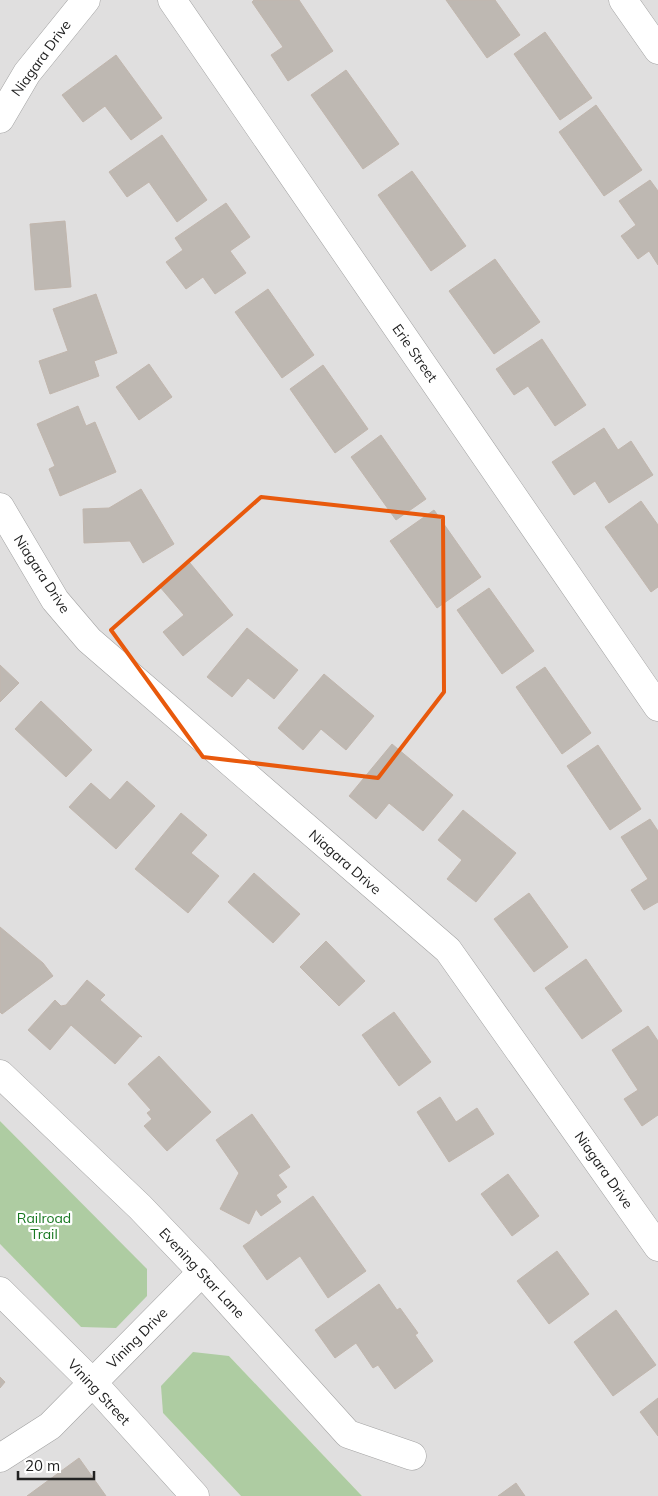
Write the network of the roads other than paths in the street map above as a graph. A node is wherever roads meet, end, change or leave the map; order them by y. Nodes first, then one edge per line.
1 (86, 0) edge
2 (172, 0) edge
3 (623, 0) edge
4 (658, 50) edge
5 (0, 119) edge
6 (0, 507) edge
7 (658, 707) edge
8 (0, 1074) edge
9 (658, 1248) edge
10 (202, 1272) junction
11 (0, 1291) edge
12 (93, 1383) junction
13 (412, 1456) dead end
14 (0, 1458) edge
15 (195, 1496) edge

1 - 5 street, Niagara Drive
2 - 7 street, Erie Street
3 - 4 street
6 - 9 street, Niagara Drive
8 - 10 street, Evening Star Lane
10 - 12 street, Vining Drive
10 - 13 street, Evening Star Lane
11 - 12 street, Vining Street
12 - 14 street, Vining Drive
12 - 15 street, Vining Street

